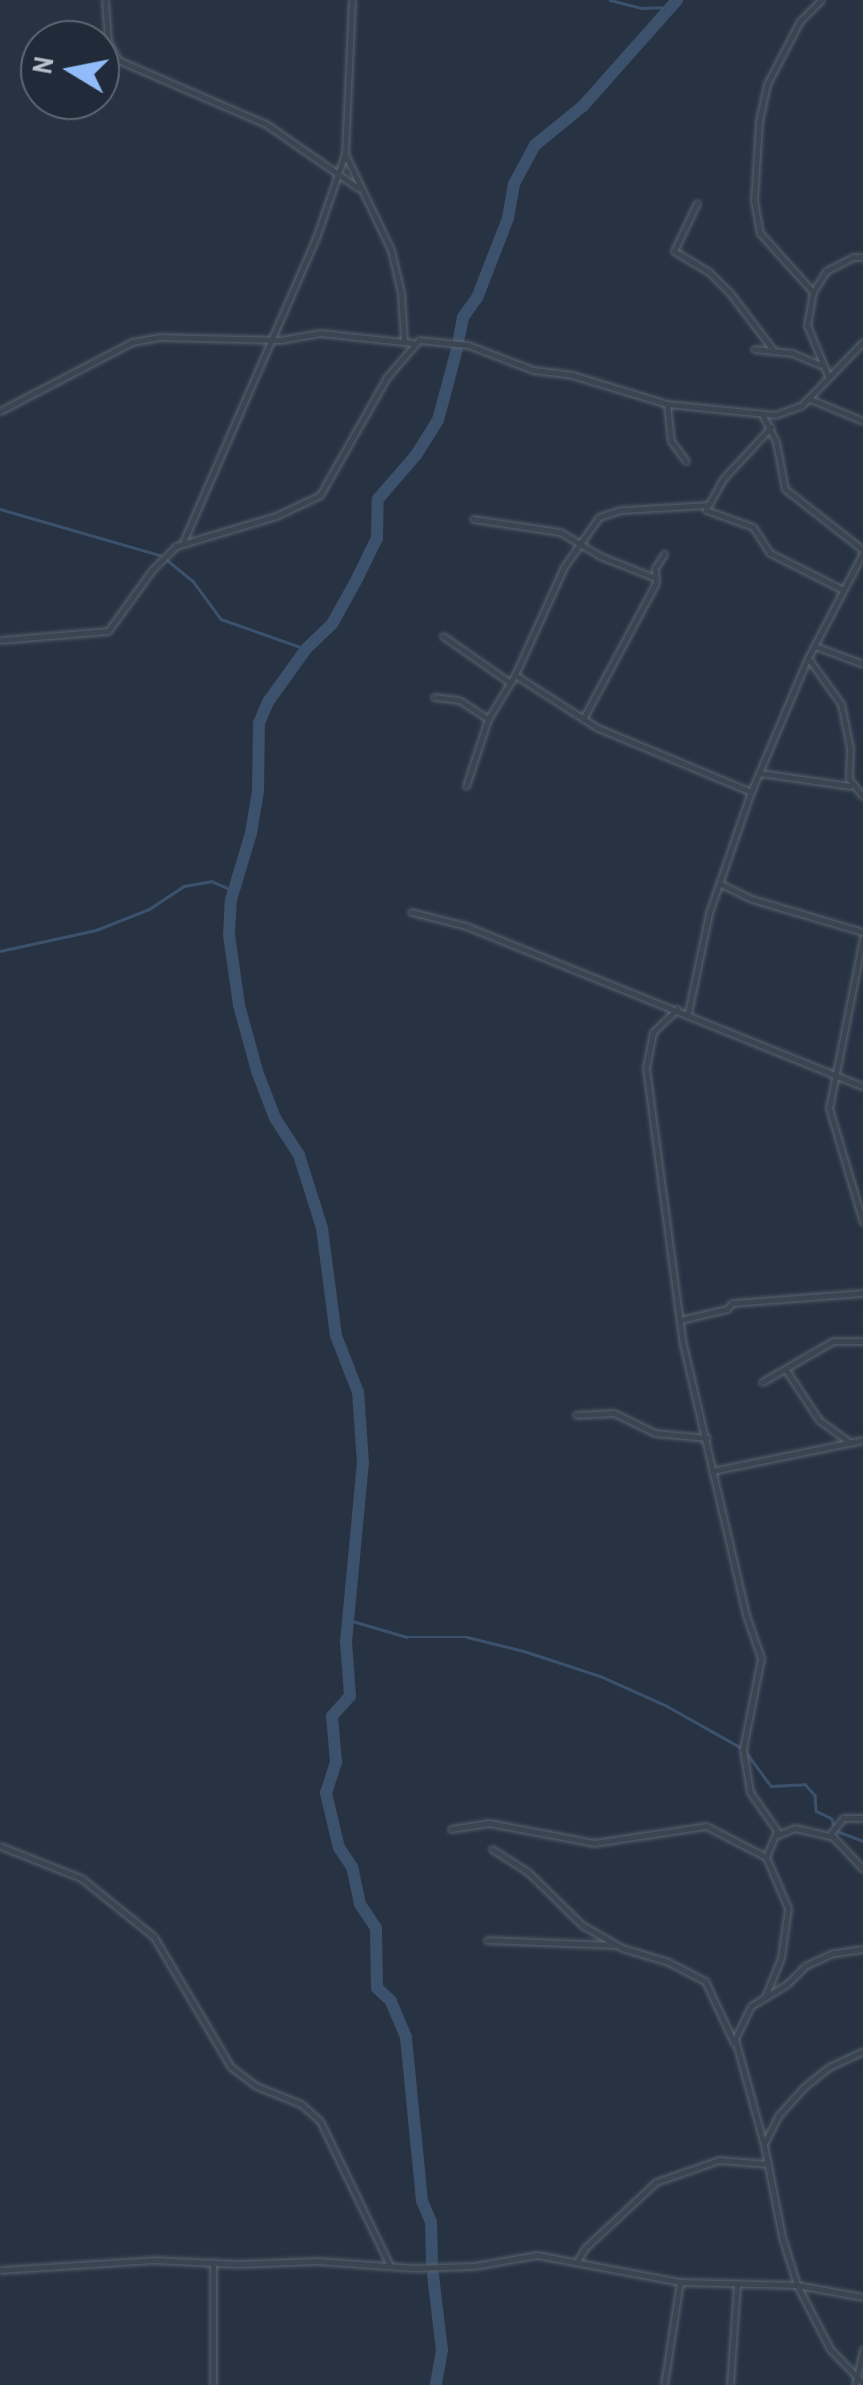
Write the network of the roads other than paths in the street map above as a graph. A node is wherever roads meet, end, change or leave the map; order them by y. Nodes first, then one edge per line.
1 (105, 0) edge
2 (352, 0) edge
3 (822, 0) edge
4 (345, 154) junction
5 (340, 176) junction
6 (358, 188) junction
7 (698, 203) dead end
8 (863, 258) edge
9 (813, 292) junction
10 (270, 339) junction
11 (404, 342) junction
12 (863, 342) edge
13 (412, 343) junction
14 (754, 349) dead end
15 (774, 351) junction
16 (820, 365) junction
17 (828, 376) junction
18 (810, 399) junction
19 (666, 404) junction
20 (0, 411) edge
21 (762, 414) junction
22 (863, 422) edge
23 (770, 428) junction
24 (686, 460) dead end
25 (707, 505) junction
26 (473, 519) dead end
27 (182, 542) junction
28 (582, 546) junction
29 (863, 552) edge
30 (664, 554) dead end
31 (653, 577) junction
32 (844, 590) junction
33 (443, 636) dead end
34 (0, 640) edge
35 (815, 646) junction
36 (808, 658) junction
37 (863, 664) edge
38 (515, 676) junction
39 (509, 682) junction
40 (434, 697) dead end
41 (583, 719) junction
42 (488, 720) junction
43 (760, 773) junction
44 (466, 786) dead end
45 (850, 786) junction
46 (752, 792) junction
47 (863, 796) edge
48 (720, 884) junction
49 (411, 912) dead end
50 (863, 935) edge
51 (677, 1008) junction
52 (688, 1013) junction
53 (833, 1074) junction
54 (863, 1086) edge
55 (861, 1208) edge
56 (863, 1222) edge
57 (863, 1293) edge
58 (679, 1320) junction
59 (863, 1341) edge
60 (786, 1370) junction
61 (762, 1382) dead end
62 (576, 1415) dead end
63 (706, 1438) junction
64 (863, 1440) edge
65 (851, 1443) junction
66 (712, 1471) junction
67 (863, 1818) edge
68 (451, 1829) dead end
69 (777, 1835) junction
70 (828, 1836) junction
71 (0, 1846) edge
72 (492, 1849) dead end
73 (766, 1857) junction
74 (863, 1869) edge
75 (487, 1940) dead end
76 (618, 1945) junction
77 (863, 1949) edge
78 (765, 1997) junction
79 (736, 2045) junction
80 (863, 2051) edge
81 (764, 2145) junction
82 (767, 2164) junction
83 (578, 2260) junction
84 (213, 2262) junction
85 (390, 2265) junction
86 (0, 2270) edge
87 (680, 2282) junction
88 (798, 2284) junction
89 (737, 2285) junction
90 (863, 2297) edge
91 (863, 2348) edge
92 (859, 2383) edge
93 (213, 2385) edge
94 (664, 2385) edge
95 (730, 2385) edge

1 - 5 street
2 - 4 street
3 - 9 street
4 - 5 street
4 - 6 street
5 - 6 street
5 - 10 street
6 - 11 street
7 - 15 street
8 - 9 street
9 - 16 street
10 - 11 street
10 - 20 street
10 - 27 street
11 - 13 street
12 - 17 street
13 - 19 street
13 - 27 street
14 - 15 street
15 - 16 street
16 - 17 street
17 - 18 street
18 - 21 street
18 - 22 street
19 - 21 street
19 - 24 street
21 - 23 street
23 - 25 street
23 - 29 street
25 - 28 street
25 - 32 street
26 - 28 street
27 - 34 street
28 - 31 street
28 - 38 street
29 - 32 street
30 - 31 street
31 - 41 street
32 - 35 street
33 - 39 street
35 - 36 street
35 - 37 street
36 - 43 street
36 - 45 street
38 - 39 street
38 - 41 street
39 - 42 street
40 - 42 street
41 - 46 street
42 - 44 street
43 - 45 street
43 - 46 street
45 - 47 street
46 - 48 street
48 - 50 street
48 - 52 street
49 - 51 street
50 - 53 street
51 - 52 street
51 - 58 street
52 - 53 street
53 - 54 street
53 - 55 street
55 - 56 street
57 - 58 street
58 - 63 street
59 - 60 street
60 - 61 street
60 - 65 street
62 - 63 street
63 - 66 street
64 - 65 street
65 - 66 street
66 - 69 street
67 - 70 street
68 - 73 street
69 - 70 street
69 - 73 street
70 - 74 street
71 - 85 street
72 - 76 street
73 - 78 street
75 - 76 street
76 - 79 street
77 - 78 street
78 - 79 street
79 - 81 street
80 - 81 street
81 - 82 street
82 - 83 street
82 - 88 street
83 - 85 street
83 - 87 street
84 - 85 street
84 - 86 street
84 - 93 street
87 - 89 street
87 - 94 street
88 - 89 street
88 - 90 street
88 - 92 street
89 - 95 street
91 - 92 street

